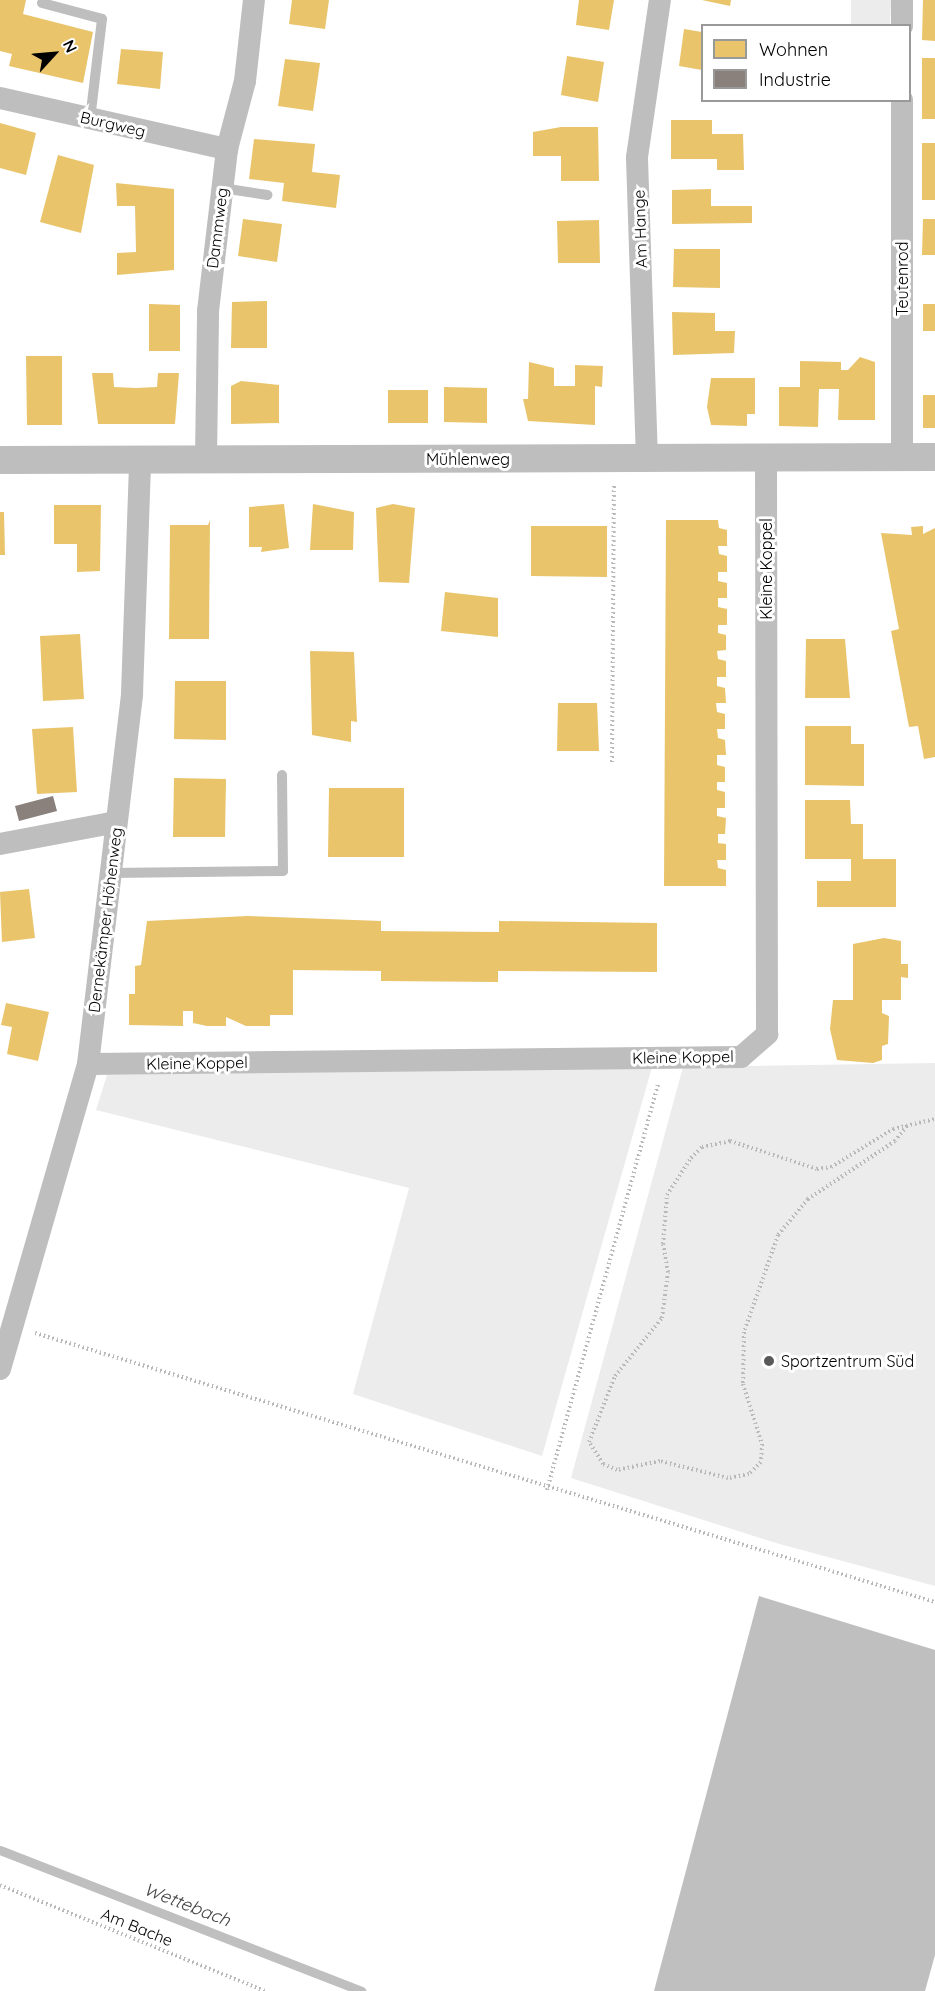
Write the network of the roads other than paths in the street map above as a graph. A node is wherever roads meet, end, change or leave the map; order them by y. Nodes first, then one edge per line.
1 (254, 0) edge
2 (660, 0) edge
3 (902, 0) edge
4 (42, 3) dead end
5 (902, 24) edge
6 (0, 98) edge
7 (902, 102) edge
8 (90, 119) junction
9 (226, 148) junction
10 (222, 188) junction
11 (267, 195) dead end
12 (935, 457) edge
13 (902, 458) junction
14 (206, 459) junction
15 (0, 460) edge
16 (140, 460) junction
17 (647, 460) junction
18 (766, 460) junction
19 (282, 775) dead end
20 (116, 822) junction
21 (0, 844) edge
22 (111, 873) junction
23 (88, 1064) junction
24 (7, 1322) edge
25 (0, 1369) edge

1 - 9 street, Dammweg
2 - 17 street, Am Hange
3 - 5 street
4 - 8 lane
6 - 8 street, Burgweg
7 - 13 street, Teutenrod
8 - 9 street, Burgweg
9 - 10 street, Dammweg
10 - 11 lane
10 - 14 street, Dammweg
12 - 13 street, Mühlenweg
13 - 18 street, Mühlenweg
14 - 16 street, Mühlenweg
14 - 17 street, Mühlenweg
15 - 16 street, Mühlenweg
16 - 20 street, Dernekämper Höhenweg
17 - 18 street, Mühlenweg
18 - 23 street, Kleine Koppel
19 - 22 lane
20 - 21 street
20 - 22 street, Dernekämper Höhenweg
22 - 23 street, Dernekämper Höhenweg
23 - 24 street, Dernekämper Höhenweg
24 - 25 street, Dernekämper Höhenweg

